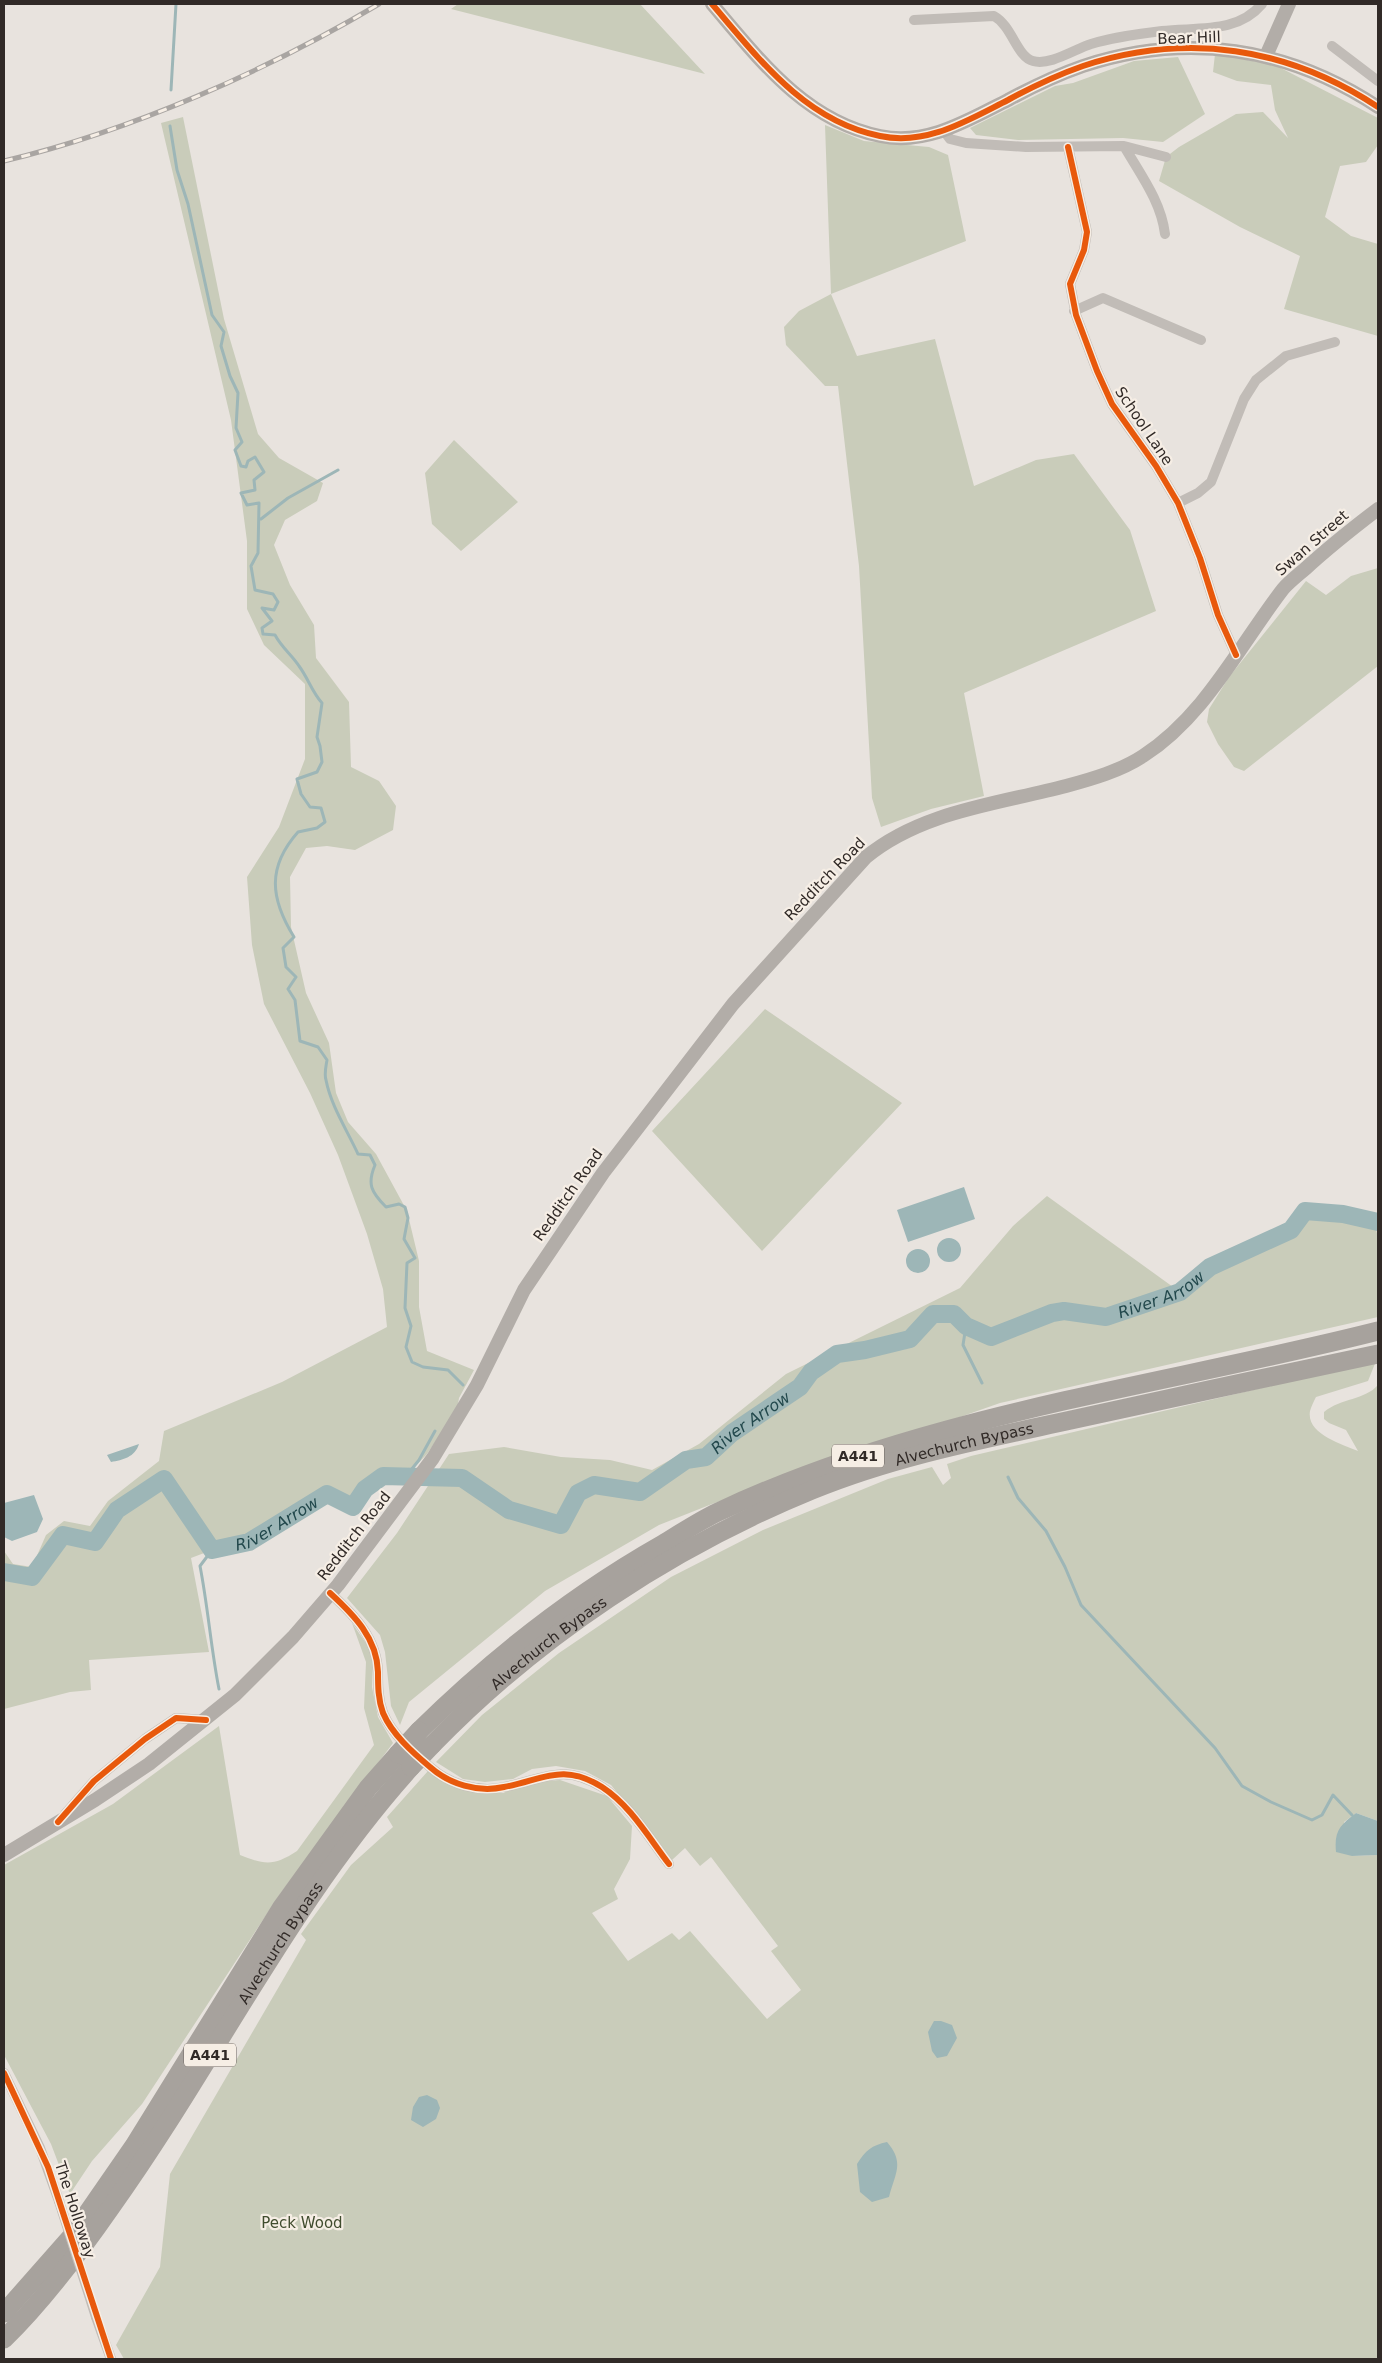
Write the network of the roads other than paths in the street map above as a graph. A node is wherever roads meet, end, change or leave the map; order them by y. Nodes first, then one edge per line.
1 (712, 4) edge
2 (1262, 4) edge
3 (1288, 4) edge
4 (914, 20) dead end
5 (1332, 46) dead end
6 (1075, 52) junction
7 (1266, 56) junction
8 (1081, 67) junction
9 (1378, 82) edge
10 (1378, 107) edge
11 (944, 131) junction
12 (1124, 146) junction
13 (1068, 147) junction
14 (1166, 157) dead end
15 (1165, 234) dead end
16 (1074, 311) junction
17 (1201, 340) dead end
18 (1335, 342) dead end
19 (1178, 503) junction
20 (1378, 509) edge
21 (1236, 655) junction
22 (1373, 1332) edge
23 (1371, 1355) edge
24 (330, 1593) junction
25 (206, 1720) junction
26 (425, 1738) junction
27 (404, 1761) junction
28 (58, 1822) junction
29 (4, 1854) edge
30 (669, 1864) dead end
31 (4, 2073) edge
32 (4, 2313) edge
33 (4, 2339) edge
34 (111, 2359) edge

1 - 11 main road, Bear Hill
2 - 6 street
3 - 7 main road
4 - 6 street
5 - 9 street
6 - 8 street
7 - 8 main road, Bear Hill
7 - 10 main road, Bear Hill
8 - 11 main road, Bear Hill
11 - 13 street
12 - 13 street
12 - 14 street
12 - 15 street
13 - 16 street, School Lane
16 - 17 street
16 - 19 street, School Lane
18 - 19 street
19 - 21 street, School Lane
20 - 21 main road, Swan Street
21 - 24 main road, Redditch Road
22 - 26 highway, Alvechurch Bypass / A441
23 - 26 highway, Alvechurch Bypass / A441
24 - 25 main road, Redditch Road
24 - 30 street
25 - 28 main road, Redditch Road
25 - 28 street
26 - 27 highway, Alvechurch Bypass / A441, bridge
27 - 32 highway, Alvechurch Bypass / A441
27 - 33 highway, Alvechurch Bypass / A441
28 - 29 main road, Redditch Road
31 - 34 street, The Holloway, bridge

